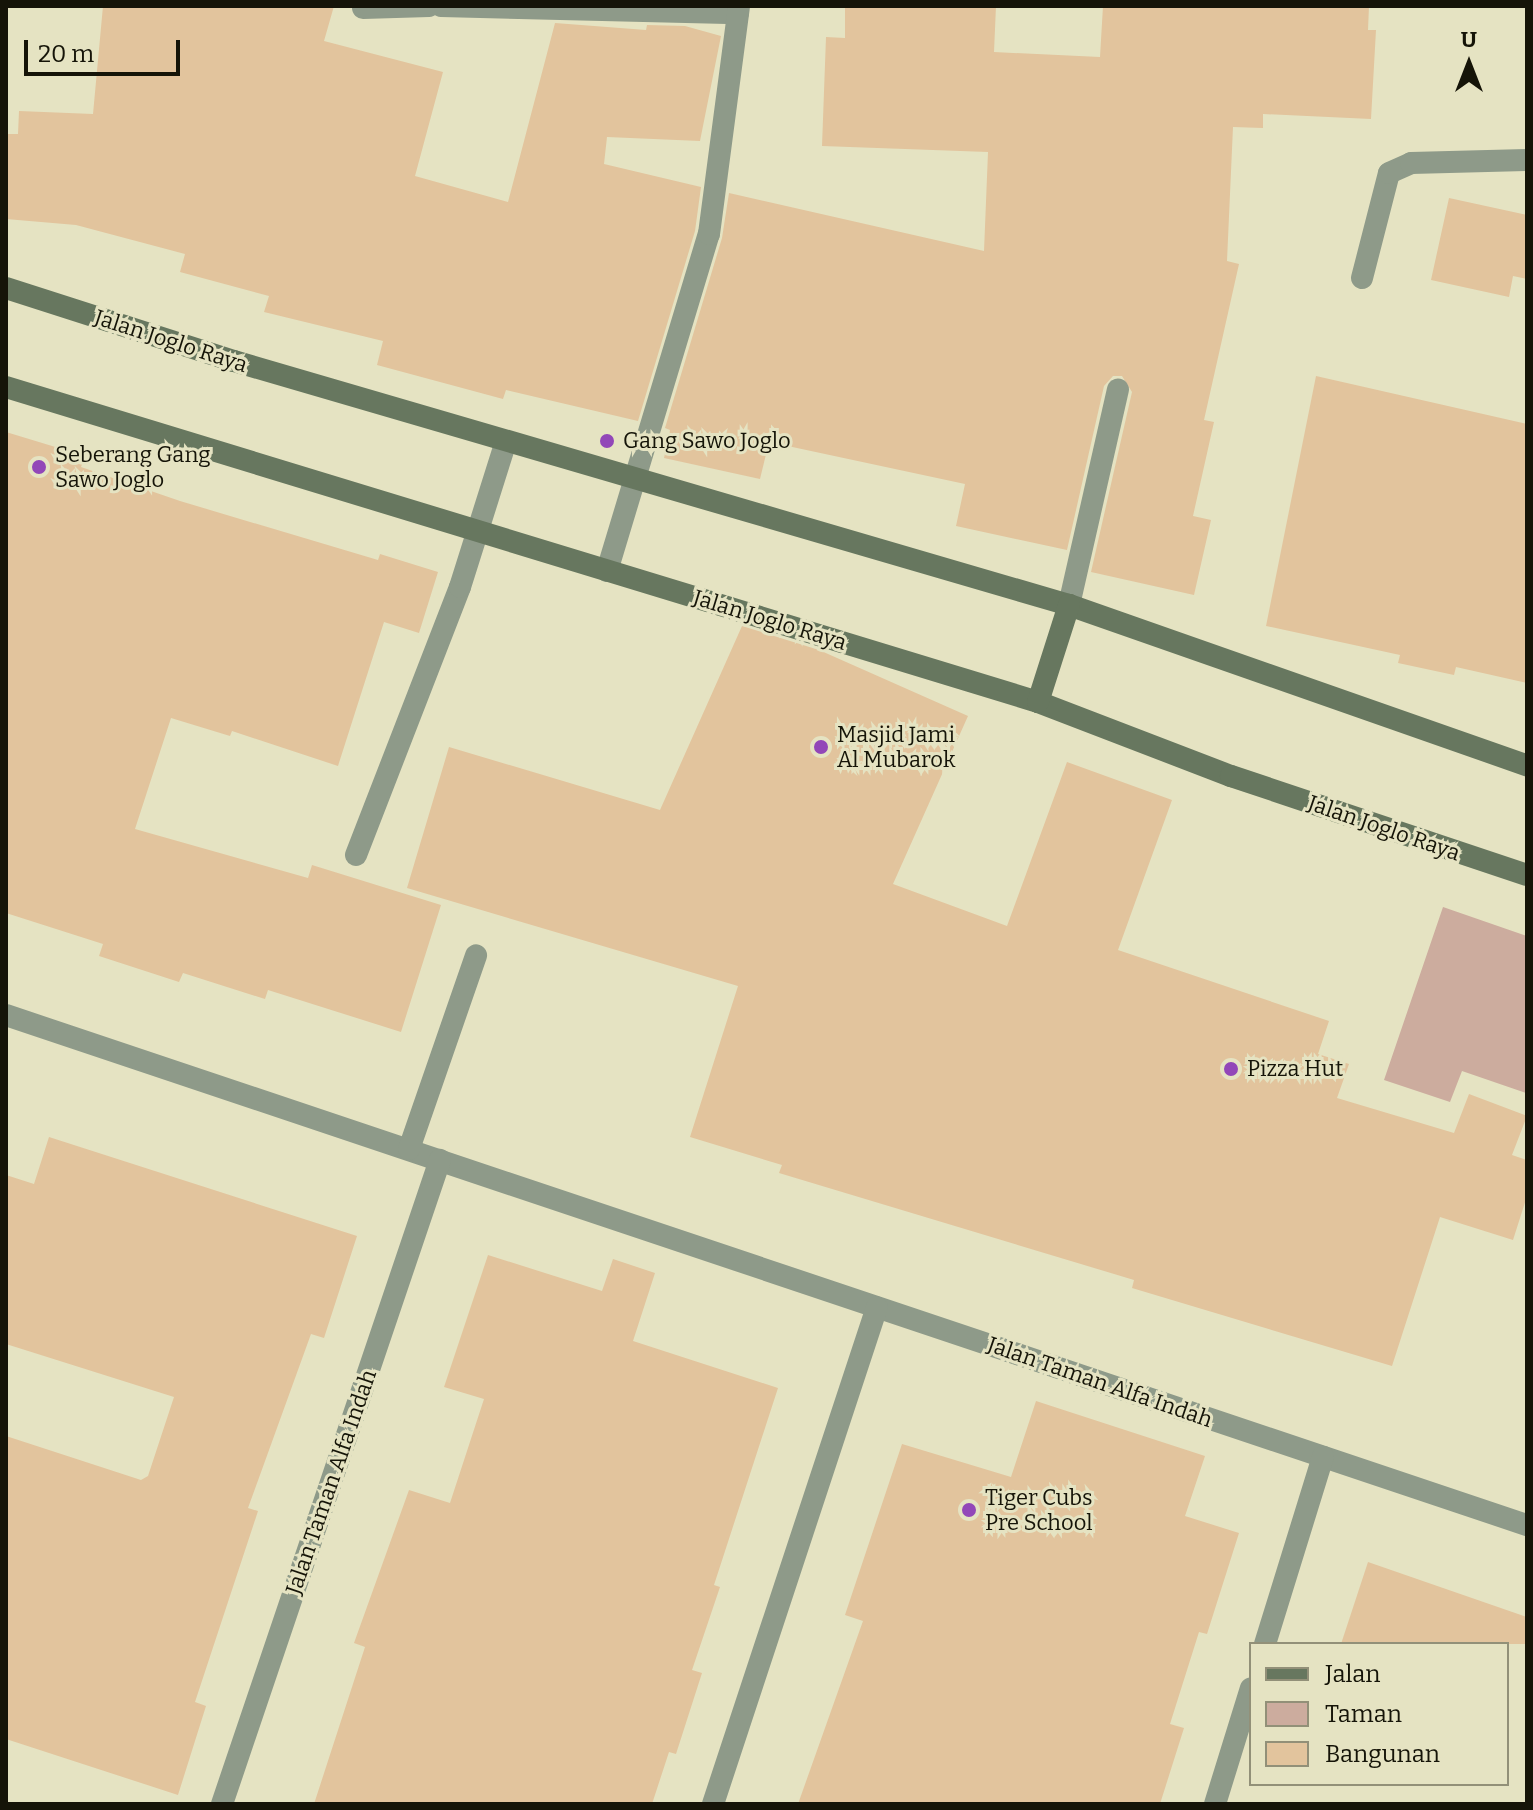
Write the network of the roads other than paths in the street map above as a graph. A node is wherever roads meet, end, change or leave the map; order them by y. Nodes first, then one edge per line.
1 (429, 6) edge
2 (441, 6) edge
3 (363, 8) edge
4 (738, 9) edge
5 (1527, 160) edge
6 (1362, 278) dead end
7 (6, 288) edge
8 (6, 387) edge
9 (1118, 389) dead end
10 (506, 441) junction
11 (633, 479) junction
12 (477, 534) junction
13 (607, 571) junction
14 (1069, 605) junction
15 (1038, 702) junction
16 (1527, 765) edge
17 (356, 855) dead end
18 (1527, 875) edge
19 (476, 955) dead end
20 (6, 1015) edge
21 (409, 1149) junction
22 (440, 1160) junction
23 (877, 1307) junction
24 (1323, 1457) junction
25 (1527, 1525) edge
26 (1266, 1642) edge
27 (1249, 1694) edge
28 (222, 1804) edge
29 (713, 1804) edge
30 (1215, 1804) edge

1 - 3 street
2 - 4 street
4 - 11 street
5 - 6 street
7 - 10 main road, Jalan Joglo Raya
8 - 12 main road, Jalan Joglo Raya
9 - 14 street
10 - 11 main road, Jalan Joglo Raya
10 - 12 street
11 - 13 street
11 - 14 main road, Jalan Joglo Raya
12 - 13 main road, Jalan Joglo Raya
12 - 17 street
13 - 15 main road, Jalan Joglo Raya
14 - 15 main road
14 - 16 main road, Jalan Joglo Raya
15 - 18 main road, Jalan Joglo Raya
19 - 21 street
20 - 21 street, Jalan Taman Alfa Indah
21 - 22 street, Jalan Taman Alfa Indah
22 - 23 street, Jalan Taman Alfa Indah
22 - 28 street, Jalan Taman Alfa Indah
23 - 24 street, Jalan Taman Alfa Indah
23 - 29 street
24 - 25 street, Jalan Taman Alfa Indah
24 - 26 street
27 - 30 street

